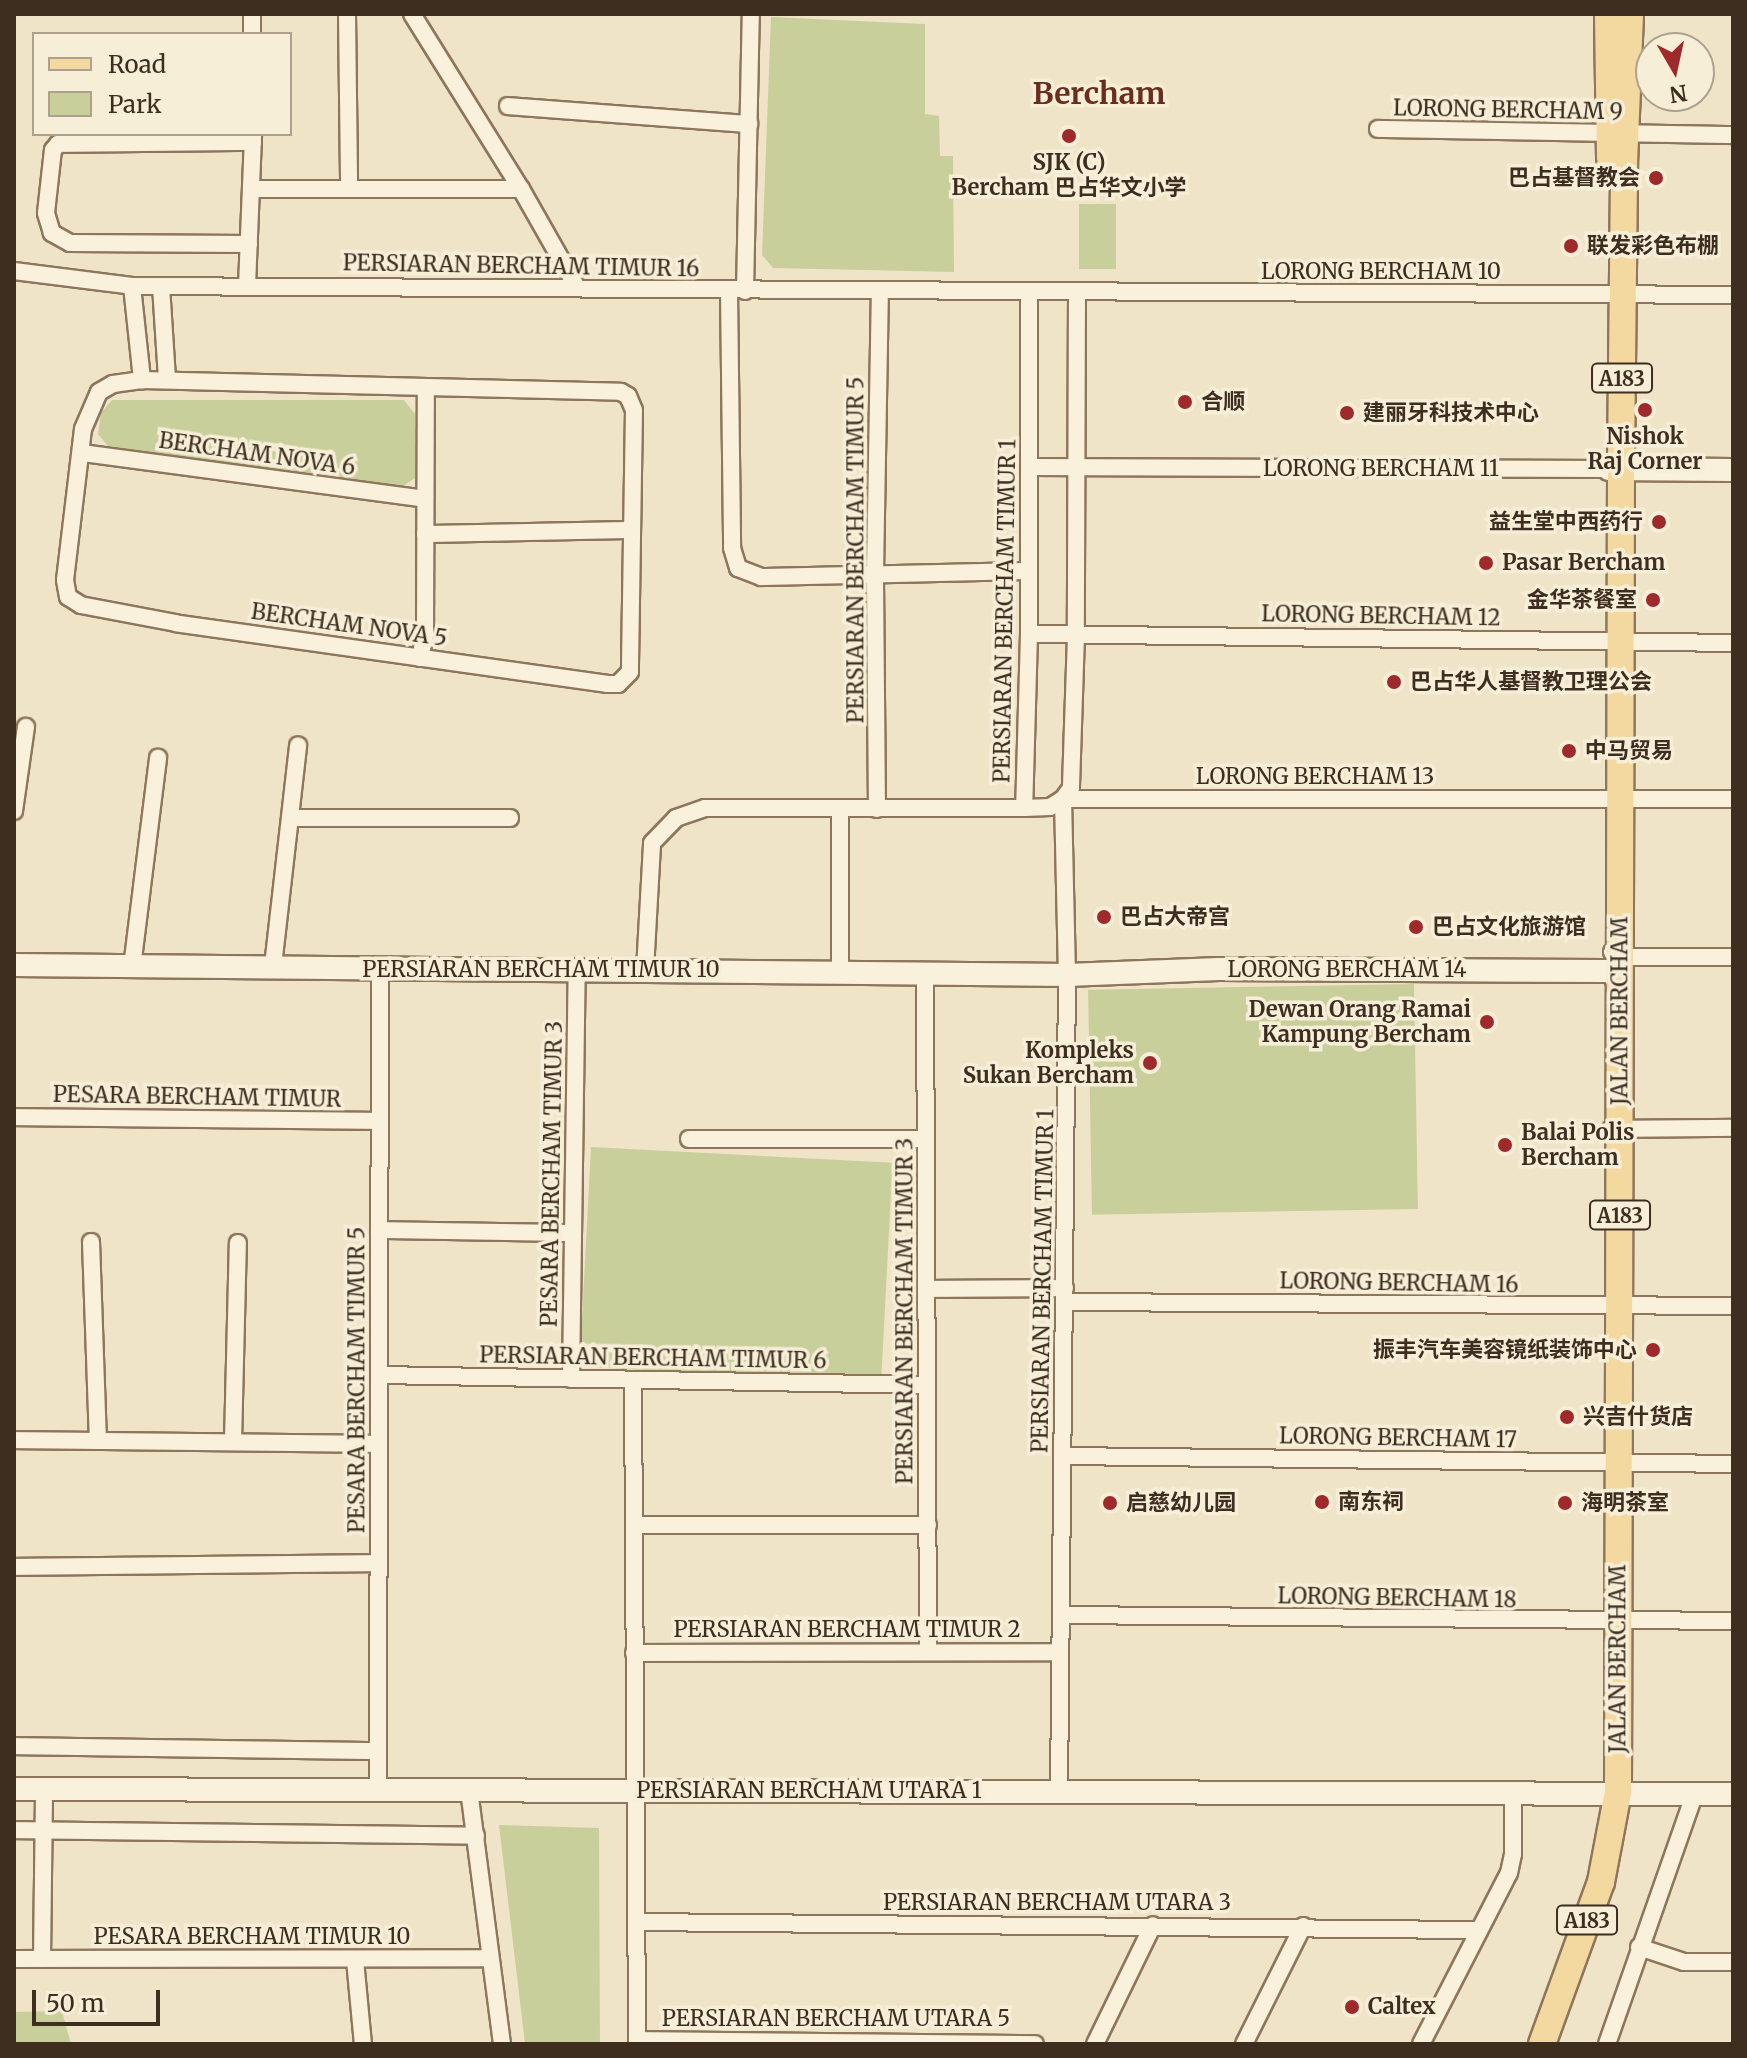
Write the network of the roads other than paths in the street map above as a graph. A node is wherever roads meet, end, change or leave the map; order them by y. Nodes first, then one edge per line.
1 (347, 14) edge
2 (412, 14) edge
3 (751, 14) edge
4 (1608, 14) edge
5 (1630, 14) edge
6 (508, 106) dead end
7 (749, 124) junction
8 (1378, 129) dead end
9 (1618, 134) junction
10 (1733, 135) edge
11 (253, 138) edge
12 (253, 189) junction
13 (349, 189) junction
14 (521, 189) junction
15 (249, 244) junction
16 (14, 271) edge
17 (132, 286) junction
18 (161, 286) junction
19 (247, 286) junction
20 (576, 286) junction
21 (737, 291) junction
22 (880, 292) junction
23 (1077, 292) junction
24 (1029, 293) junction
25 (1618, 295) junction
26 (1733, 295) edge
27 (142, 380) junction
28 (167, 380) junction
29 (426, 388) junction
30 (82, 453) junction
31 (1030, 467) junction
32 (1076, 469) junction
33 (1615, 469) junction
34 (1733, 470) edge
35 (425, 499) junction
36 (632, 530) junction
37 (425, 534) junction
38 (1029, 571) junction
39 (875, 572) junction
40 (1029, 634) junction
41 (1076, 635) junction
42 (1614, 641) junction
43 (1733, 643) edge
44 (420, 658) junction
45 (26, 727) dead end
46 (298, 745) dead end
47 (158, 758) dead end
48 (1063, 799) junction
49 (1614, 799) junction
50 (1733, 799) edge
51 (1024, 808) junction
52 (840, 809) junction
53 (877, 809) junction
54 (14, 811) edge
55 (292, 818) junction
56 (510, 818) dead end
57 (1733, 957) edge
58 (1614, 963) junction
59 (14, 965) edge
60 (273, 966) junction
61 (132, 967) junction
62 (380, 970) junction
63 (645, 970) junction
64 (577, 971) junction
65 (840, 972) junction
66 (925, 972) junction
67 (1067, 975) junction
68 (14, 1117) edge
69 (379, 1121) junction
70 (1733, 1128) edge
71 (1614, 1129) junction
72 (689, 1139) dead end
73 (926, 1139) junction
74 (379, 1230) junction
75 (573, 1233) junction
76 (91, 1242) dead end
77 (238, 1243) dead end
78 (926, 1289) junction
79 (1065, 1295) junction
80 (1733, 1306) edge
81 (1614, 1307) junction
82 (379, 1375) junction
83 (571, 1379) junction
84 (633, 1380) junction
85 (927, 1385) junction
86 (14, 1440) edge
87 (98, 1441) junction
88 (233, 1442) junction
89 (379, 1444) junction
90 (1063, 1456) junction
91 (1612, 1463) junction
92 (1733, 1464) edge
93 (634, 1525) junction
94 (928, 1525) junction
95 (379, 1563) junction
96 (14, 1567) edge
97 (1061, 1615) junction
98 (1733, 1621) edge
99 (1612, 1622) junction
100 (928, 1650) junction
101 (1060, 1652) junction
102 (634, 1653) junction
103 (14, 1746) edge
104 (378, 1751) junction
105 (14, 1789) edge
106 (44, 1789) junction
107 (378, 1790) junction
108 (469, 1790) junction
109 (636, 1791) junction
110 (1059, 1792) junction
111 (1611, 1792) junction
112 (1513, 1793) junction
113 (1695, 1793) junction
114 (1733, 1794) edge
115 (14, 1830) edge
116 (44, 1830) junction
117 (476, 1836) junction
118 (636, 1922) junction
119 (1153, 1925) junction
120 (1303, 1926) junction
121 (1477, 1930) junction
122 (1639, 1947) junction
123 (490, 1958) junction
124 (14, 1959) edge
125 (42, 1959) junction
126 (355, 1960) junction
127 (1733, 1962) edge
128 (637, 2042) edge
129 (363, 2044) edge
130 (502, 2044) edge
131 (1035, 2044) edge
132 (1095, 2044) edge
133 (1244, 2044) edge
134 (1421, 2044) edge
135 (1528, 2044) edge
136 (1542, 2044) edge
137 (1607, 2044) edge

1 - 13 street
2 - 14 street
3 - 7 street
4 - 9 main road, JALAN BERCHAM / A183
5 - 9 main road, JALAN BERCHAM / A183
6 - 7 street
7 - 21 street
8 - 9 street, LORONG BERCHAM 9
9 - 10 street, LORONG BERCHAM 9
9 - 25 main road, JALAN BERCHAM / A183
11 - 12 street
11 - 15 street
12 - 13 street
12 - 15 street
13 - 14 street
14 - 20 street
15 - 19 street
16 - 17 street, PERSIARAN BERCHAM TIMUR 16
17 - 18 street, PERSIARAN BERCHAM TIMUR 16
17 - 27 street
18 - 19 street, PERSIARAN BERCHAM TIMUR 16
18 - 28 street
19 - 20 street, PERSIARAN BERCHAM TIMUR 16
20 - 21 street, PERSIARAN BERCHAM TIMUR 16
21 - 22 street, PERSIARAN BERCHAM TIMUR 16
21 - 39 street
22 - 24 street, PERSIARAN BERCHAM TIMUR 16
22 - 39 street, PERSIARAN BERCHAM TIMUR 5
23 - 24 street, LORONG BERCHAM 10
23 - 25 street, LORONG BERCHAM 10
23 - 32 street
24 - 31 street, PERSIARAN BERCHAM TIMUR 1
25 - 26 street, LORONG BERCHAM 10
25 - 33 main road, JALAN BERCHAM / A183
27 - 28 street
27 - 30 street
28 - 29 street
29 - 35 street
29 - 36 street
30 - 35 street, BERCHAM NOVA 6
30 - 44 street, BERCHAM NOVA 5
31 - 32 street, LORONG BERCHAM 11
31 - 38 street, PERSIARAN BERCHAM TIMUR 1
32 - 33 street, LORONG BERCHAM 11
32 - 41 street
33 - 34 street, LORONG BERCHAM 11
33 - 42 main road, JALAN BERCHAM / A183
35 - 37 street
36 - 37 street
36 - 44 street, BERCHAM NOVA 5
37 - 44 street
38 - 39 street
38 - 40 street, PERSIARAN BERCHAM TIMUR 1
39 - 53 street, PERSIARAN BERCHAM TIMUR 5
40 - 41 street, LORONG BERCHAM 12
40 - 51 street, PERSIARAN BERCHAM TIMUR 1
41 - 42 street, LORONG BERCHAM 12
41 - 48 street
42 - 43 street, LORONG BERCHAM 12
42 - 49 main road, JALAN BERCHAM / A183
45 - 54 street
46 - 55 street
47 - 61 street
48 - 49 street, LORONG BERCHAM 13
48 - 51 street, PERSIARAN BERCHAM TIMUR 1
48 - 67 street, PERSIARAN BERCHAM TIMUR 1
49 - 50 street, LORONG BERCHAM 13
49 - 58 main road, JALAN BERCHAM / A183
51 - 53 street
52 - 53 street
52 - 63 street
52 - 65 street
55 - 56 street
55 - 60 street
57 - 58 street, LORONG BERCHAM 14
58 - 67 street, LORONG BERCHAM 14
58 - 71 main road, JALAN BERCHAM / A183
59 - 61 street, PERSIARAN BERCHAM TIMUR 10
60 - 61 street, PERSIARAN BERCHAM TIMUR 10
60 - 62 street, PERSIARAN BERCHAM TIMUR 10
62 - 64 street, PERSIARAN BERCHAM TIMUR 10
62 - 69 street, PESARA BERCHAM TIMUR 5
63 - 64 street, PERSIARAN BERCHAM TIMUR 10
63 - 65 street, PERSIARAN BERCHAM TIMUR 10
64 - 75 street, PESARA BERCHAM TIMUR 3
65 - 66 street, PERSIARAN BERCHAM TIMUR 10
66 - 67 street, PERSIARAN BERCHAM TIMUR 10
66 - 73 street, PERSIARAN BERCHAM TIMUR 3
67 - 79 street, PERSIARAN BERCHAM TIMUR 1
68 - 69 street, PESARA BERCHAM TIMUR
69 - 74 street, PESARA BERCHAM TIMUR 5
70 - 71 street
71 - 81 main road, JALAN BERCHAM / A183
72 - 73 street
73 - 78 street, PERSIARAN BERCHAM TIMUR 3
74 - 75 street
74 - 82 street, PESARA BERCHAM TIMUR 5
75 - 83 street, PESARA BERCHAM TIMUR 3
76 - 87 street
77 - 88 street
78 - 79 street, LORONG BERCHAM 16
78 - 85 street, PERSIARAN BERCHAM TIMUR 3
79 - 81 street, LORONG BERCHAM 16
79 - 90 street, PERSIARAN BERCHAM TIMUR 1
80 - 81 street, LORONG BERCHAM 16
81 - 91 main road, JALAN BERCHAM / A183
82 - 83 street, PERSIARAN BERCHAM TIMUR 6
82 - 89 street, PESARA BERCHAM TIMUR 5
83 - 84 street, PERSIARAN BERCHAM TIMUR 6
84 - 85 street, PERSIARAN BERCHAM TIMUR 6
84 - 93 street
85 - 94 street, PERSIARAN BERCHAM TIMUR 3
86 - 87 street
87 - 88 street
88 - 89 street
89 - 95 street, PESARA BERCHAM TIMUR 5
90 - 91 street, LORONG BERCHAM 17
90 - 97 street, PERSIARAN BERCHAM TIMUR 1
91 - 92 street, LORONG BERCHAM 17
91 - 99 main road, JALAN BERCHAM / A183
93 - 94 street
93 - 102 street
94 - 100 street, PERSIARAN BERCHAM TIMUR 3
95 - 96 street
95 - 104 street, PESARA BERCHAM TIMUR 5
97 - 99 street, LORONG BERCHAM 18
97 - 101 street, PERSIARAN BERCHAM TIMUR 1
98 - 99 street, LORONG BERCHAM 18
99 - 111 main road, JALAN BERCHAM / A183
100 - 101 street, PERSIARAN BERCHAM TIMUR 2
100 - 102 street, PERSIARAN BERCHAM TIMUR 2
101 - 110 street, PERSIARAN BERCHAM TIMUR 1
102 - 109 street
103 - 104 street
104 - 107 street, PESARA BERCHAM TIMUR 5
105 - 106 street, PERSIARAN BERCHAM UTARA 1
106 - 107 street, PERSIARAN BERCHAM UTARA 1
106 - 116 street
107 - 108 street, PERSIARAN BERCHAM UTARA 1
108 - 109 street, PERSIARAN BERCHAM UTARA 1
108 - 117 street
109 - 110 street, PERSIARAN BERCHAM UTARA 1
109 - 118 street
110 - 112 street, PERSIARAN BERCHAM UTARA 1
111 - 112 street, PERSIARAN BERCHAM UTARA 1
111 - 113 street, PERSIARAN BERCHAM UTARA 1
111 - 135 main road, JALAN BERCHAM / A183
111 - 136 main road, JALAN BERCHAM / A183
112 - 121 street
113 - 114 street, PERSIARAN BERCHAM UTARA 1
113 - 122 street
115 - 116 street
116 - 117 street
116 - 125 street
117 - 123 street
118 - 119 street, PERSIARAN BERCHAM UTARA 3
118 - 128 street
119 - 120 street, PERSIARAN BERCHAM UTARA 3
119 - 132 street
120 - 121 street, PERSIARAN BERCHAM UTARA 3
120 - 133 street
121 - 134 street
122 - 127 street
122 - 137 street
123 - 126 street, PESARA BERCHAM TIMUR 10
123 - 130 street
124 - 125 street, PESARA BERCHAM TIMUR 10
125 - 126 street, PESARA BERCHAM TIMUR 10
126 - 129 street
128 - 131 street, PERSIARAN BERCHAM UTARA 5

